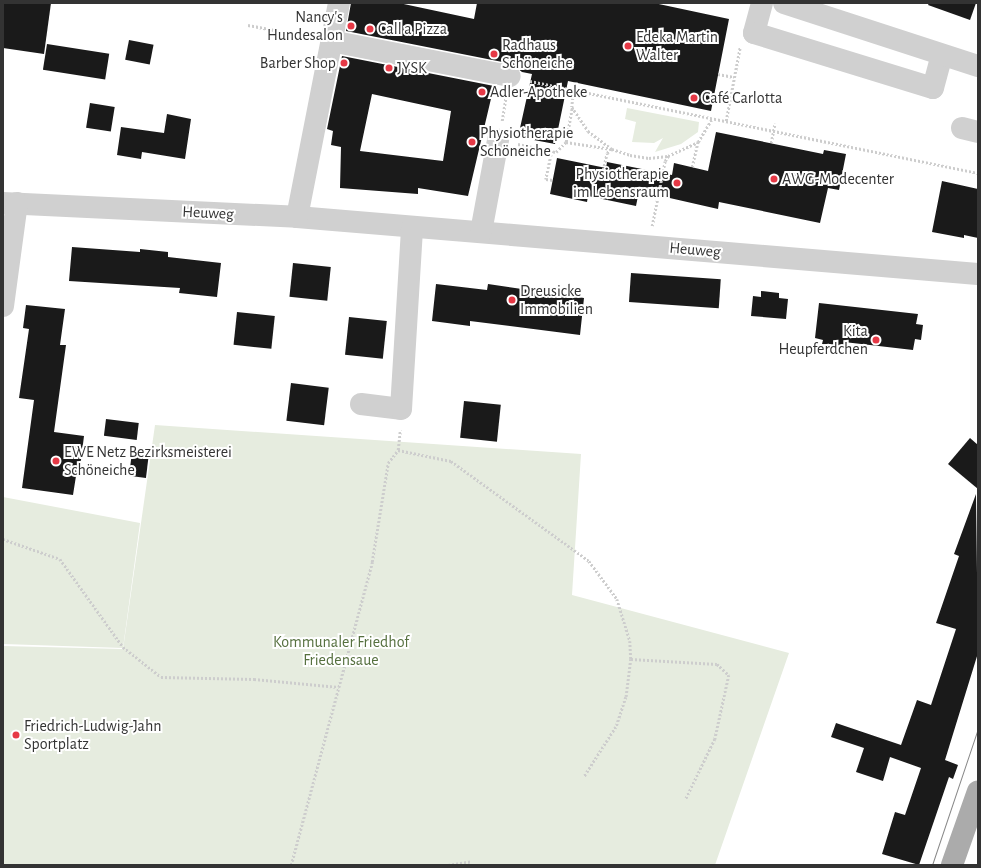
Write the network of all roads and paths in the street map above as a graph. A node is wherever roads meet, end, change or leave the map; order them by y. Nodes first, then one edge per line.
1 (339, 3) edge
2 (762, 3) edge
3 (784, 3) edge
4 (248, 25) dead end
5 (741, 40) dead end
6 (331, 41) junction
7 (942, 55) junction
8 (978, 66) edge
9 (718, 74) dead end
10 (510, 76) joint
11 (734, 77) junction
12 (574, 90) junction
13 (572, 107) junction
14 (712, 119) junction
15 (726, 121) junction
16 (775, 123) dead end
17 (773, 130) junction
18 (498, 140) joint
19 (566, 142) junction
20 (698, 142) junction
21 (771, 143) dead end
22 (612, 149) junction
23 (552, 151) junction
24 (668, 156) junction
25 (692, 167) dead end
26 (603, 170) dead end
27 (978, 173) edge
28 (553, 180) dead end
29 (10, 203) edge
30 (297, 217) junction
31 (412, 227) junction
32 (480, 232) junction
33 (648, 246) junction
34 (978, 274) edge
35 (3, 306) edge
36 (361, 404) dead end
37 (401, 410) junction
38 (398, 450) junction
39 (3, 539) edge
40 (631, 659) junction
41 (339, 686) junction
42 (584, 778) dead end
43 (978, 791) edge
44 (686, 800) dead end
45 (472, 861) dead end
46 (291, 865) edge
47 (448, 865) edge
48 (952, 865) edge

1 - 6 street
2 - 7 street
3 - 7 street
4 - 6 path
5 - 11 path
6 - 10 street
6 - 30 street
7 - 8 street
9 - 11 path
10 - 12 path
11 - 15 path
12 - 13 path
12 - 14 path
13 - 19 path
13 - 22 path
14 - 15 path
14 - 20 path
15 - 17 path
16 - 17 path
17 - 21 path
17 - 27 path
18 - 23 path
18 - 32 street
19 - 22 path
19 - 23 path
20 - 24 path
20 - 25 path
22 - 24 path
22 - 26 path
23 - 28 path
24 - 33 path
29 - 30 street, Heuweg
29 - 35 street
30 - 31 street, Heuweg
31 - 32 street, Heuweg
31 - 37 street
32 - 33 street, Heuweg
33 - 34 street, Heuweg
36 - 37 street
37 - 38 path
38 - 40 path
38 - 41 path
39 - 41 path
40 - 42 path
40 - 44 path
41 - 46 path
43 - 48 main road
45 - 47 path

